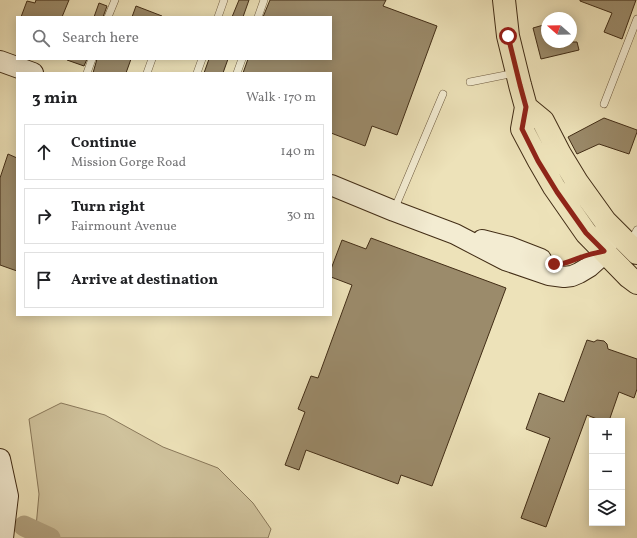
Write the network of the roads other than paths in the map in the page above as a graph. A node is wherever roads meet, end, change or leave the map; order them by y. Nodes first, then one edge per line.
1 (115, 0) edge
2 (224, 0) edge
3 (264, 0) edge
4 (504, 0) edge
5 (108, 16) edge
6 (218, 16) edge
7 (258, 16) edge
8 (637, 18) edge
9 (92, 60) edge
10 (152, 60) edge
11 (202, 60) edge
12 (242, 60) edge
13 (0, 61) edge
14 (29, 72) edge
15 (87, 72) edge
16 (147, 72) edge
17 (197, 72) edge
18 (237, 72) edge
19 (517, 73) junction
20 (470, 82) dead end
21 (443, 94) dead end
22 (604, 104) dead end
23 (526, 107) junction
24 (332, 185) edge
25 (394, 211) junction
26 (614, 230) junction
27 (634, 243) edge
28 (604, 251) junction
29 (637, 283) edge
30 (0, 459) edge
31 (3, 538) edge

1 - 5 lane
2 - 6 lane
3 - 7 lane
4 - 19 main road
8 - 22 lane
9 - 15 lane
10 - 16 lane
11 - 17 lane
12 - 18 lane
13 - 14 street
19 - 20 lane
19 - 23 main road
21 - 25 lane
23 - 26 main road
23 - 28 main road
24 - 25 street
25 - 28 street
26 - 27 main road
26 - 28 street
28 - 29 main road
30 - 31 street

